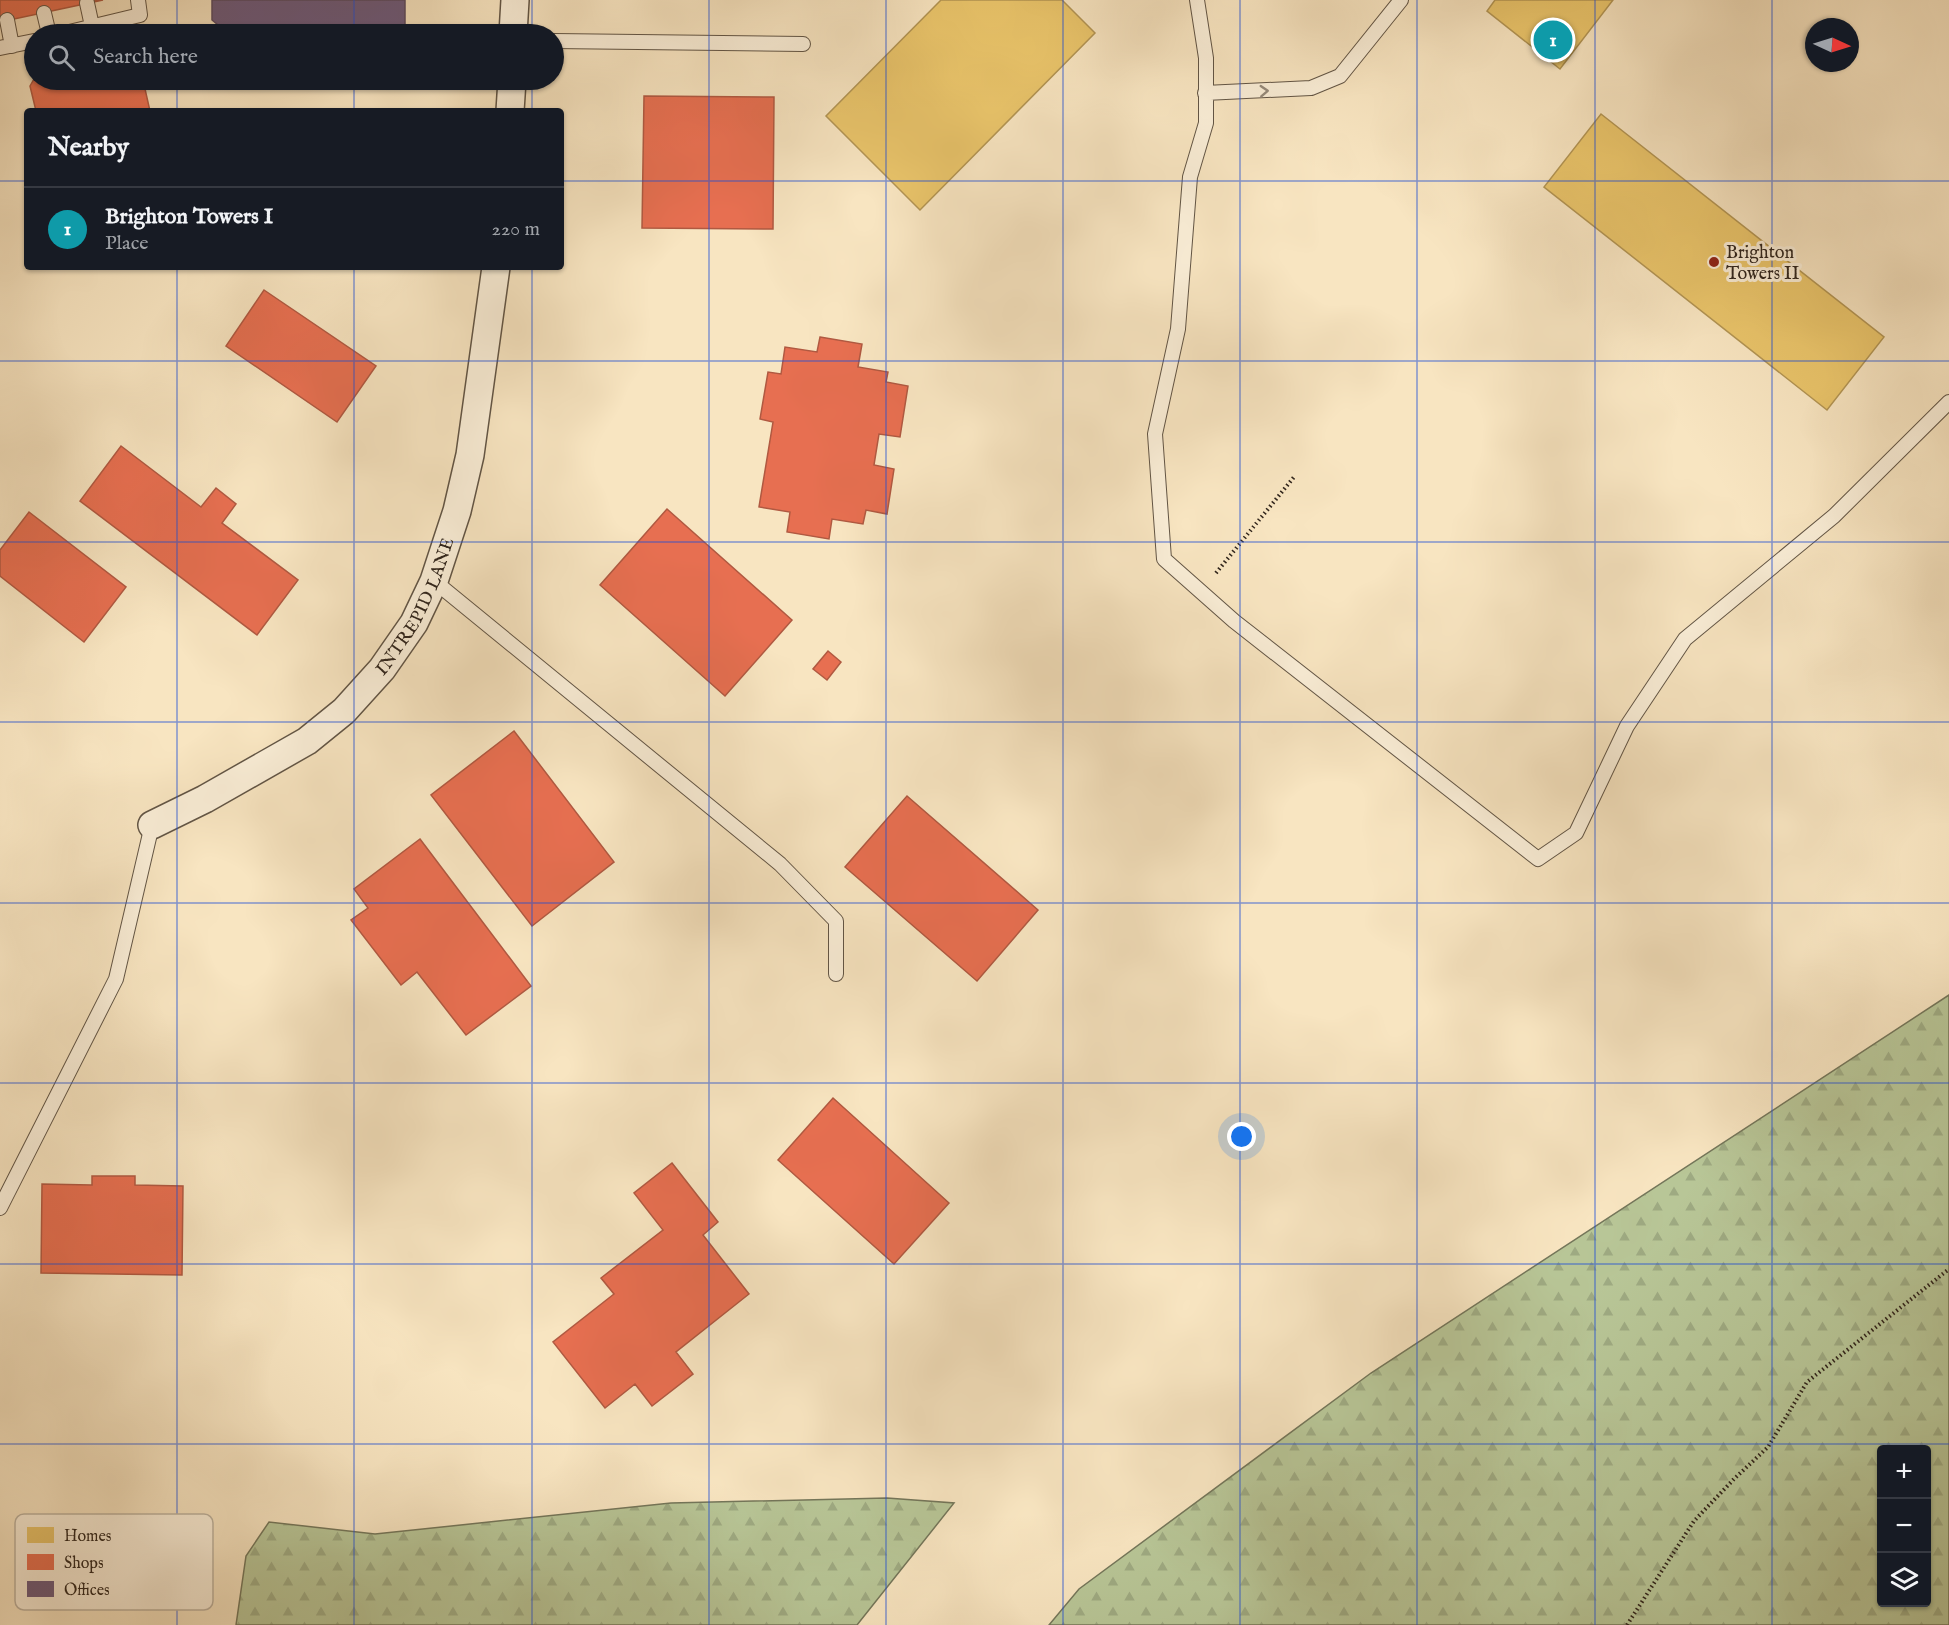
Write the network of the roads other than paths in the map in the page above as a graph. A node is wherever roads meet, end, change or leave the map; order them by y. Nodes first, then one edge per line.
1 (138, 0) edge
2 (515, 0) edge
3 (1197, 0) edge
4 (1401, 0) edge
5 (87, 3) dead end
6 (44, 13) dead end
7 (7, 20) dead end
8 (47, 24) edge
9 (92, 24) edge
10 (101, 24) edge
11 (514, 24) edge
12 (564, 41) edge
13 (24, 43) edge
14 (803, 44) dead end
15 (6, 47) edge
16 (511, 90) edge
17 (1206, 93) junction
18 (510, 108) edge
19 (496, 270) edge
20 (1949, 402) edge
21 (434, 581) junction
22 (152, 825) joint
23 (836, 974) dead end
24 (0, 1208) edge

1 - 10 lane
2 - 11 street
3 - 17 lane
17 -> 4 lane
5 - 9 lane
6 - 8 lane
7 - 15 lane
12 - 14 lane
13 - 15 lane
16 - 18 street
17 - 20 lane
19 - 21 street, INTREPID LANE
21 - 22 street, INTREPID LANE
21 - 23 lane
22 - 24 lane

